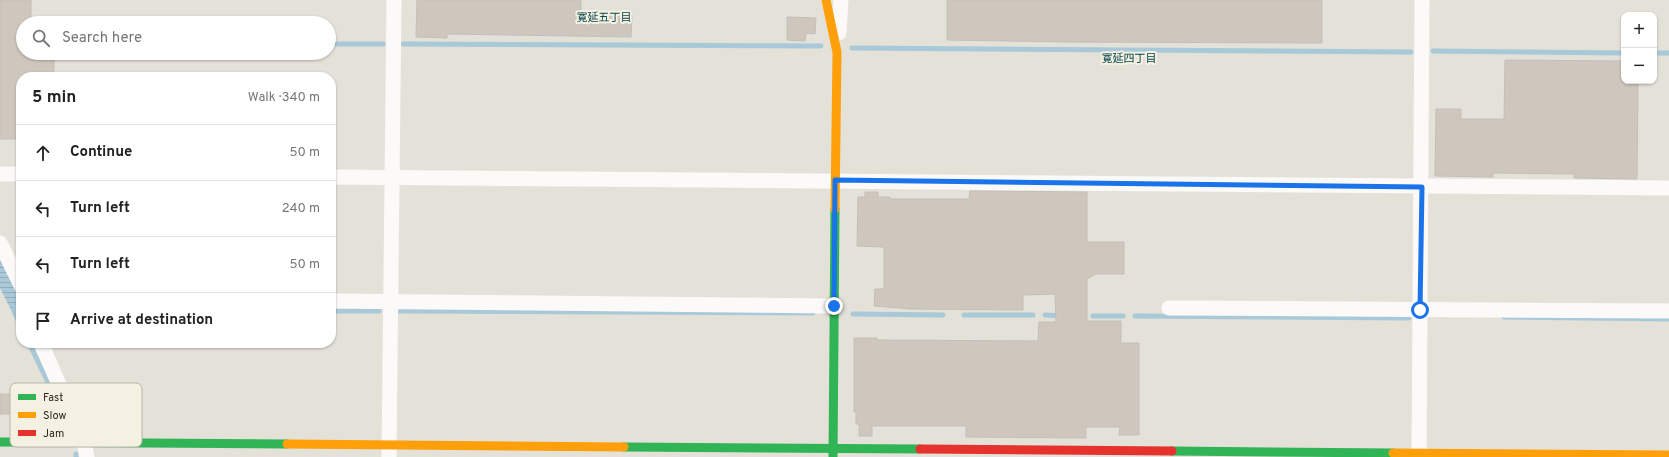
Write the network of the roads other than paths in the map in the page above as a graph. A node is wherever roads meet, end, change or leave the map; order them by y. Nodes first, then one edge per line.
1 (394, 0) edge
2 (826, 0) edge
3 (841, 0) edge
4 (1422, 0) edge
5 (837, 52) junction
6 (0, 174) edge
7 (16, 174) edge
8 (336, 177) edge
9 (391, 177) junction
10 (835, 180) junction
11 (1422, 187) junction
12 (1669, 188) edge
13 (0, 243) edge
14 (16, 276) edge
15 (336, 301) edge
16 (390, 302) junction
17 (834, 306) junction
18 (1169, 308) dead end
19 (1420, 310) junction
20 (1669, 311) edge
21 (43, 348) edge
22 (58, 383) edge
23 (142, 444) edge
24 (85, 447) edge
25 (389, 451) edge
26 (833, 453) edge
27 (1669, 454) edge
28 (1419, 455) edge
29 (87, 457) edge

1 - 9 street
2 - 5 street
3 - 5 street
4 - 11 street
5 - 10 street
6 - 7 street
8 - 9 street
9 - 10 street
9 - 16 street
10 - 11 street
10 - 17 street
11 - 12 street
11 - 19 street
13 - 14 street
15 - 16 street
16 - 17 street
16 - 25 street
17 - 26 street
18 - 19 street
19 - 20 street
19 - 28 street
21 - 22 street
23 - 25 street
24 - 29 street
25 - 26 street
26 - 28 street
27 - 28 street

